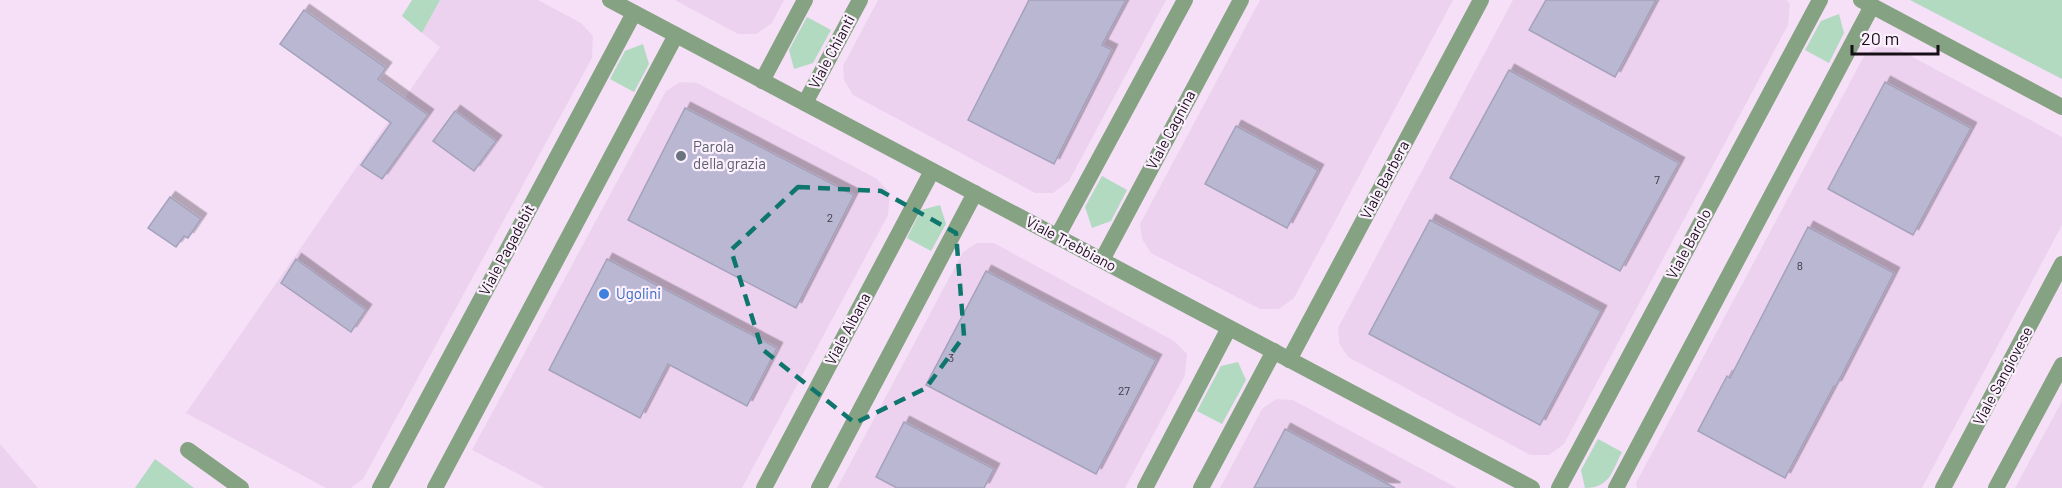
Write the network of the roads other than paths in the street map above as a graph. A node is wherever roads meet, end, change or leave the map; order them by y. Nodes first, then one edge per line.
1 (610, 0) edge
2 (805, 0) edge
3 (860, 0) edge
4 (1185, 0) edge
5 (1241, 0) edge
6 (1481, 0) edge
7 (1820, 0) edge
8 (1866, 3) edge
9 (634, 13) junction
10 (676, 35) junction
11 (762, 81) junction
12 (805, 103) junction
13 (2062, 107) edge
14 (932, 171) junction
15 (975, 193) junction
16 (1058, 237) junction
17 (1102, 260) junction
18 (2062, 264) edge
19 (1229, 328) junction
20 (1274, 351) junction
21 (1289, 360) junction
22 (2062, 365) edge
23 (188, 450) dead end
24 (1529, 487) edge
25 (241, 488) edge
26 (380, 488) edge
27 (435, 488) edge
28 (764, 488) edge
29 (819, 488) edge
30 (1145, 488) edge
31 (1201, 488) edge
32 (1559, 488) edge
33 (1616, 488) edge
34 (1943, 488) edge
35 (1996, 488) edge

1 - 9 street, Viale Trebbiano
2 - 11 street
3 - 12 street, Viale Chianti
4 - 16 street
5 - 17 street, Viale Cagnina
6 - 21 street, Viale Barbera
7 - 32 street, Viale Barolo
8 - 13 street
8 - 33 street
9 - 10 street, Viale Trebbiano
9 - 26 street, Viale Pagadebit
10 - 11 street, Viale Trebbiano
10 - 27 street
11 - 12 street, Viale Trebbiano
12 - 14 street, Viale Trebbiano
14 - 15 street, Viale Trebbiano
14 - 28 street, Viale Albana
15 - 16 street, Viale Trebbiano
15 - 29 street
16 - 17 street, Viale Trebbiano
17 - 19 street, Viale Trebbiano
18 - 34 street, Viale Sangiovese
19 - 20 street, Viale Trebbiano
19 - 30 street
20 - 21 street, Viale Trebbiano
20 - 31 street
21 - 24 street, Viale Trebbiano
22 - 35 street
23 - 25 street

